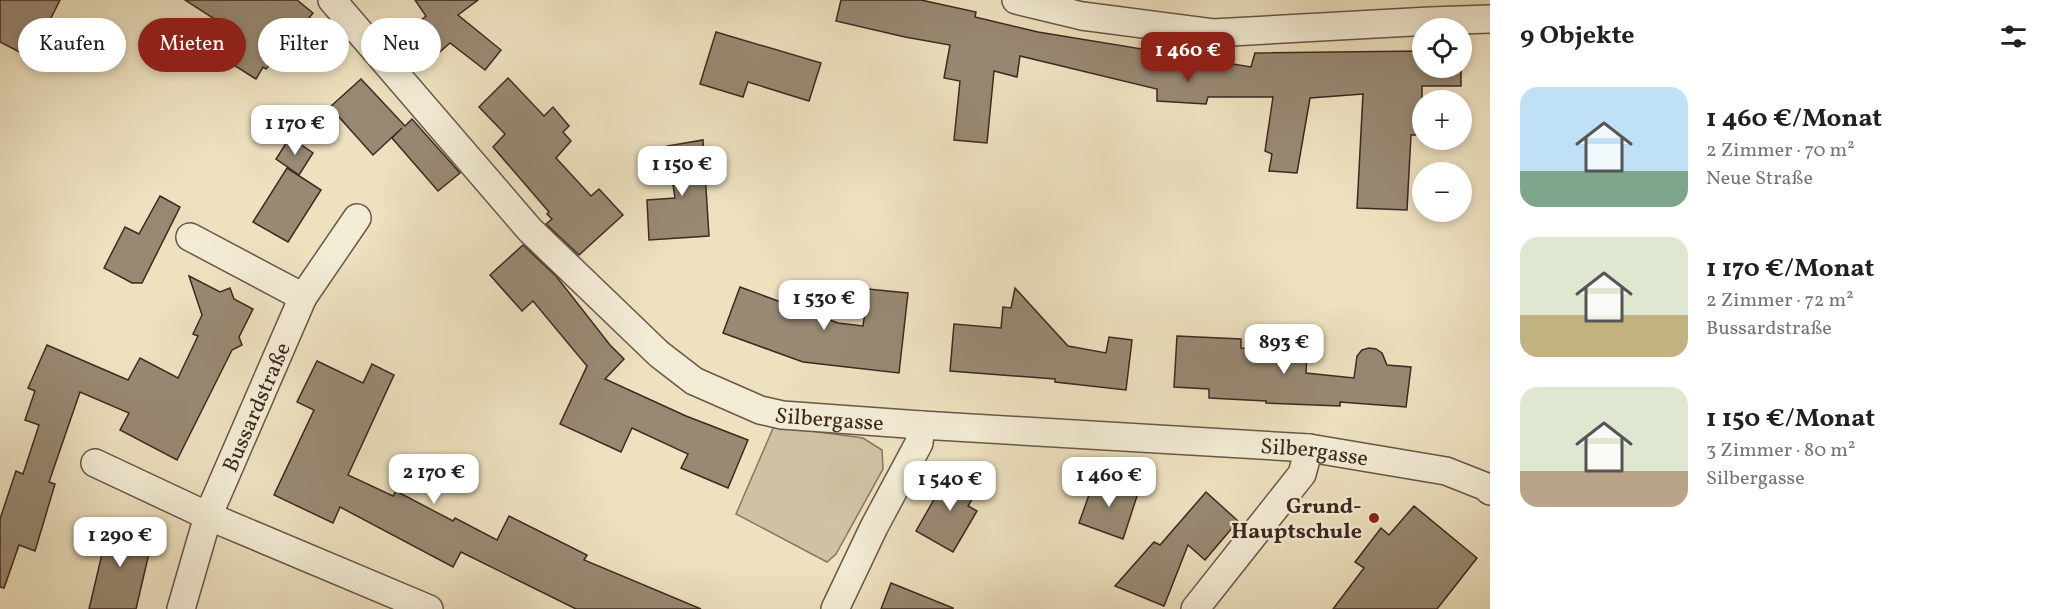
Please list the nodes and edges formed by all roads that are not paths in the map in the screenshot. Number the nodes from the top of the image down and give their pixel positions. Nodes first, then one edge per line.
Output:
1 (332, 0) edge
2 (1016, 0) edge
3 (1490, 19) edge
4 (357, 219) dead end
5 (190, 237) dead end
6 (303, 297) junction
7 (921, 425) junction
8 (1309, 448) junction
9 (95, 463) dead end
10 (1490, 491) edge
11 (208, 516) junction
12 (182, 609) edge
13 (429, 609) edge
14 (835, 609) edge
15 (1195, 609) edge

1 - 7 street, Silbergasse
2 - 3 street
4 - 6 street, Bussardstraße
5 - 6 street
6 - 11 street, Bussardstraße
7 - 8 street, Silbergasse
7 - 14 street
8 - 10 street, Silbergasse
8 - 15 street
9 - 11 street
11 - 12 street, Bussardstraße
11 - 13 street

